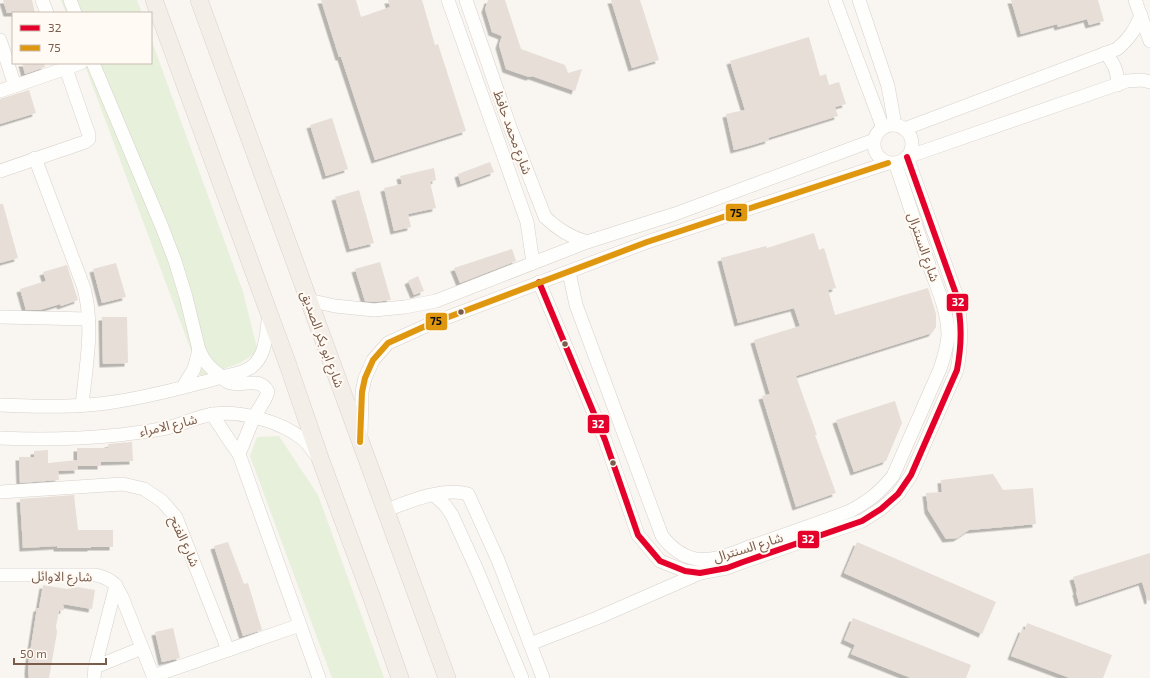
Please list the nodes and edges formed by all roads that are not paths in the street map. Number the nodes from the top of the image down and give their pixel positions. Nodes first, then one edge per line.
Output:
1 (42, 0) edge
2 (70, 0) edge
3 (154, 0) edge
4 (198, 0) edge
5 (448, 0) edge
6 (466, 0) edge
7 (835, 0) edge
8 (859, 0) edge
9 (1135, 0) edge
10 (47, 12) edge
11 (75, 12) edge
12 (1141, 15) junction
13 (0, 40) edge
14 (1150, 42) edge
15 (1105, 53) junction
16 (93, 64) edge
17 (65, 65) edge
18 (884, 76) junction
19 (1150, 82) edge
20 (1118, 85) junction
21 (15, 86) junction
22 (867, 87) junction
23 (0, 91) edge
24 (894, 128) junction
25 (874, 140) junction
26 (907, 157) junction
27 (35, 158) junction
28 (892, 163) junction
29 (0, 171) edge
30 (926, 209) junction
31 (675, 214) junction
32 (913, 214) junction
33 (681, 231) junction
34 (587, 242) junction
35 (533, 263) junction
36 (569, 272) junction
37 (484, 282) junction
38 (539, 282) junction
39 (308, 300) junction
40 (490, 301) junction
41 (1, 313) edge
42 (269, 313) junction
43 (89, 319) junction
44 (199, 350) junction
45 (222, 377) junction
46 (183, 387) junction
47 (0, 405) edge
48 (82, 405) junction
49 (212, 414) junction
50 (254, 417) junction
51 (0, 438) edge
52 (360, 442) junction
53 (239, 454) junction
54 (321, 461) junction
55 (641, 482) junction
56 (622, 489) junction
57 (0, 492) edge
58 (434, 495) junction
59 (387, 510) junction
60 (700, 573) junction
61 (0, 575) edge
62 (116, 585) junction
63 (300, 626) junction
64 (530, 644) junction
65 (142, 648) junction
66 (228, 650) junction
67 (94, 672) edge
68 (154, 677) edge
69 (319, 678) edge
70 (400, 678) edge
71 (447, 678) edge
72 (522, 678) edge
73 (543, 678) edge

1 - 10 street
2 - 11 street
3 - 42 main road
4 - 39 main road, شارع ابو بكر الصديق
5 - 35 street, شارع محمد حافظ
6 - 34 street, شارع محمد حافظ
7 - 22 street
8 - 18 street
9 - 12 street
12 - 14 street
12 - 15 street
13 - 21 street
15 - 20 street
15 - 24 street
16 - 44 street
17 - 21 street
17 - 27 street
18 - 22 street
18 - 24 street
19 - 20 street
20 - 26 street
21 - 23 street
22 - 24 street
24 - 25 street
24 - 26 street
25 - 28 street
25 - 31 street
26 - 28 street
26 - 30 street, شارع السنترال
27 - 29 street
27 - 43 street
28 - 32 street, شارع السنترال
28 - 33 street
30 - 32 street
30 - 60 street, شارع السنترال
31 - 33 street
31 - 34 street
32 - 55 street, شارع السنترال
33 - 36 street
34 - 35 street
35 - 37 street
36 - 38 street
36 - 55 street, شارع السنترال
37 - 39 street
37 - 40 street
38 - 40 street
38 - 56 street, شارع السنترال
39 - 52 main road, شارع ابو بكر الصديق
40 - 52 street
41 - 43 street
42 - 45 street
42 - 54 main road
43 - 48 street
44 - 45 street
44 - 46 street
45 - 46 street
45 - 50 street
46 - 48 street
47 - 48 street
49 - 50 street, شارع الامراء
49 - 51 street, شارع الامراء
49 - 53 street
50 - 53 street
50 - 54 street, شارع الامراء
52 - 59 main road, شارع ابو بكر الصديق
53 - 63 street
54 - 70 main road
55 - 56 street
56 - 60 street, شارع السنترال
57 - 66 street, شارع الفتح
58 - 59 street
58 - 64 street
58 - 72 street
59 - 71 main road, شارع ابو بكر الصديق
60 - 64 street
61 - 62 street, شارع الاوائل
62 - 65 street
62 - 67 street
63 - 66 street
63 - 69 street
64 - 73 street
65 - 67 street
65 - 68 street
66 - 68 street

